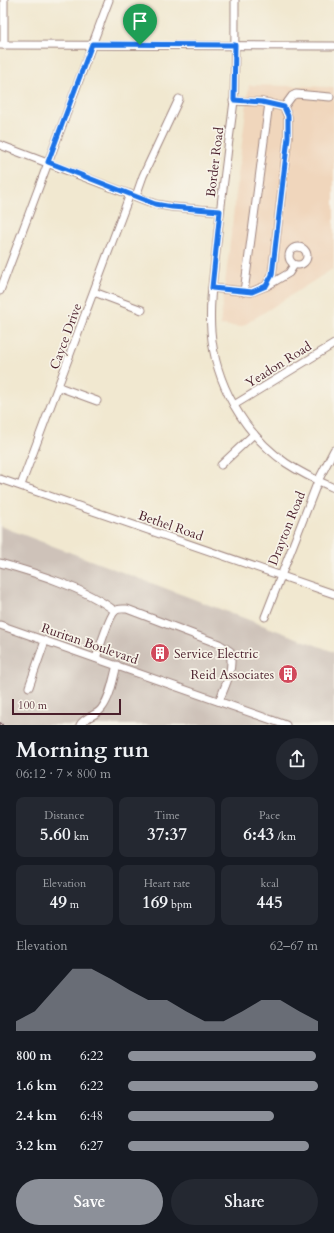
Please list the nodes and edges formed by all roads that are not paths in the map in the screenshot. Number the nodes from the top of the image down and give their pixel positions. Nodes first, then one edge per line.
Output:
1 (4, 0) edge
2 (108, 0) edge
3 (235, 0) edge
4 (92, 44) junction
5 (2, 45) edge
6 (235, 45) junction
7 (334, 46) edge
8 (330, 96) dead end
9 (179, 99) dead end
10 (234, 100) junction
11 (269, 104) junction
12 (284, 107) junction
13 (0, 145) edge
14 (48, 162) junction
15 (133, 195) junction
16 (220, 211) junction
17 (294, 265) dead end
18 (266, 286) junction
19 (212, 288) junction
20 (0, 291) edge
21 (94, 292) junction
22 (244, 292) junction
23 (142, 310) dead end
24 (334, 344) edge
25 (59, 387) junction
26 (98, 401) dead end
27 (234, 406) junction
28 (254, 434) junction
29 (334, 450) edge
30 (221, 464) dead end
31 (0, 479) edge
32 (318, 481) junction
33 (21, 485) junction
34 (334, 488) edge
35 (0, 563) edge
36 (280, 576) junction
37 (334, 594) edge
38 (115, 611) junction
39 (265, 617) dead end
40 (0, 625) edge
41 (45, 640) junction
42 (96, 658) junction
43 (117, 665) junction
44 (29, 687) dead end
45 (219, 701) junction
46 (273, 723) edge
47 (80, 725) edge
48 (286, 725) edge

1 - 5 street
2 - 4 street
3 - 6 street, Border Road
4 - 5 street
4 - 6 street
4 - 14 street
6 - 7 street
6 - 10 street, Border Road
8 - 12 street
9 - 15 street, Cayce Drive
10 - 11 street
10 - 16 street, Border Road
11 - 12 street
11 - 22 street
12 - 18 street
13 - 14 street
14 - 15 street
14 - 20 street
15 - 16 street
15 - 21 street, Cayce Drive
16 - 19 street, Border Road
17 - 18 street
18 - 22 street
19 - 22 street
19 - 27 street, Border Road
21 - 23 street
21 - 25 street, Cayce Drive
24 - 27 street, Yeadon Road
25 - 26 street
25 - 33 street, Cayce Drive
27 - 28 street, Border Road
28 - 30 street
28 - 32 street, Border Road
29 - 32 street, Drayton Road
31 - 33 street, Bethel Road
32 - 34 street, Border Road
32 - 36 street, Drayton Road
33 - 36 street, Bethel Road
35 - 38 street
36 - 37 street, Bethel Road
36 - 39 street, Drayton Road
38 - 42 street
38 - 45 street
40 - 41 street, Ruritan Boulevard
41 - 42 street, Ruritan Boulevard
41 - 44 street
42 - 43 street, Ruritan Boulevard
43 - 45 street, Ruritan Boulevard
43 - 47 street
45 - 46 street, Ruritan Boulevard
46 - 48 street, Ruritan Boulevard

